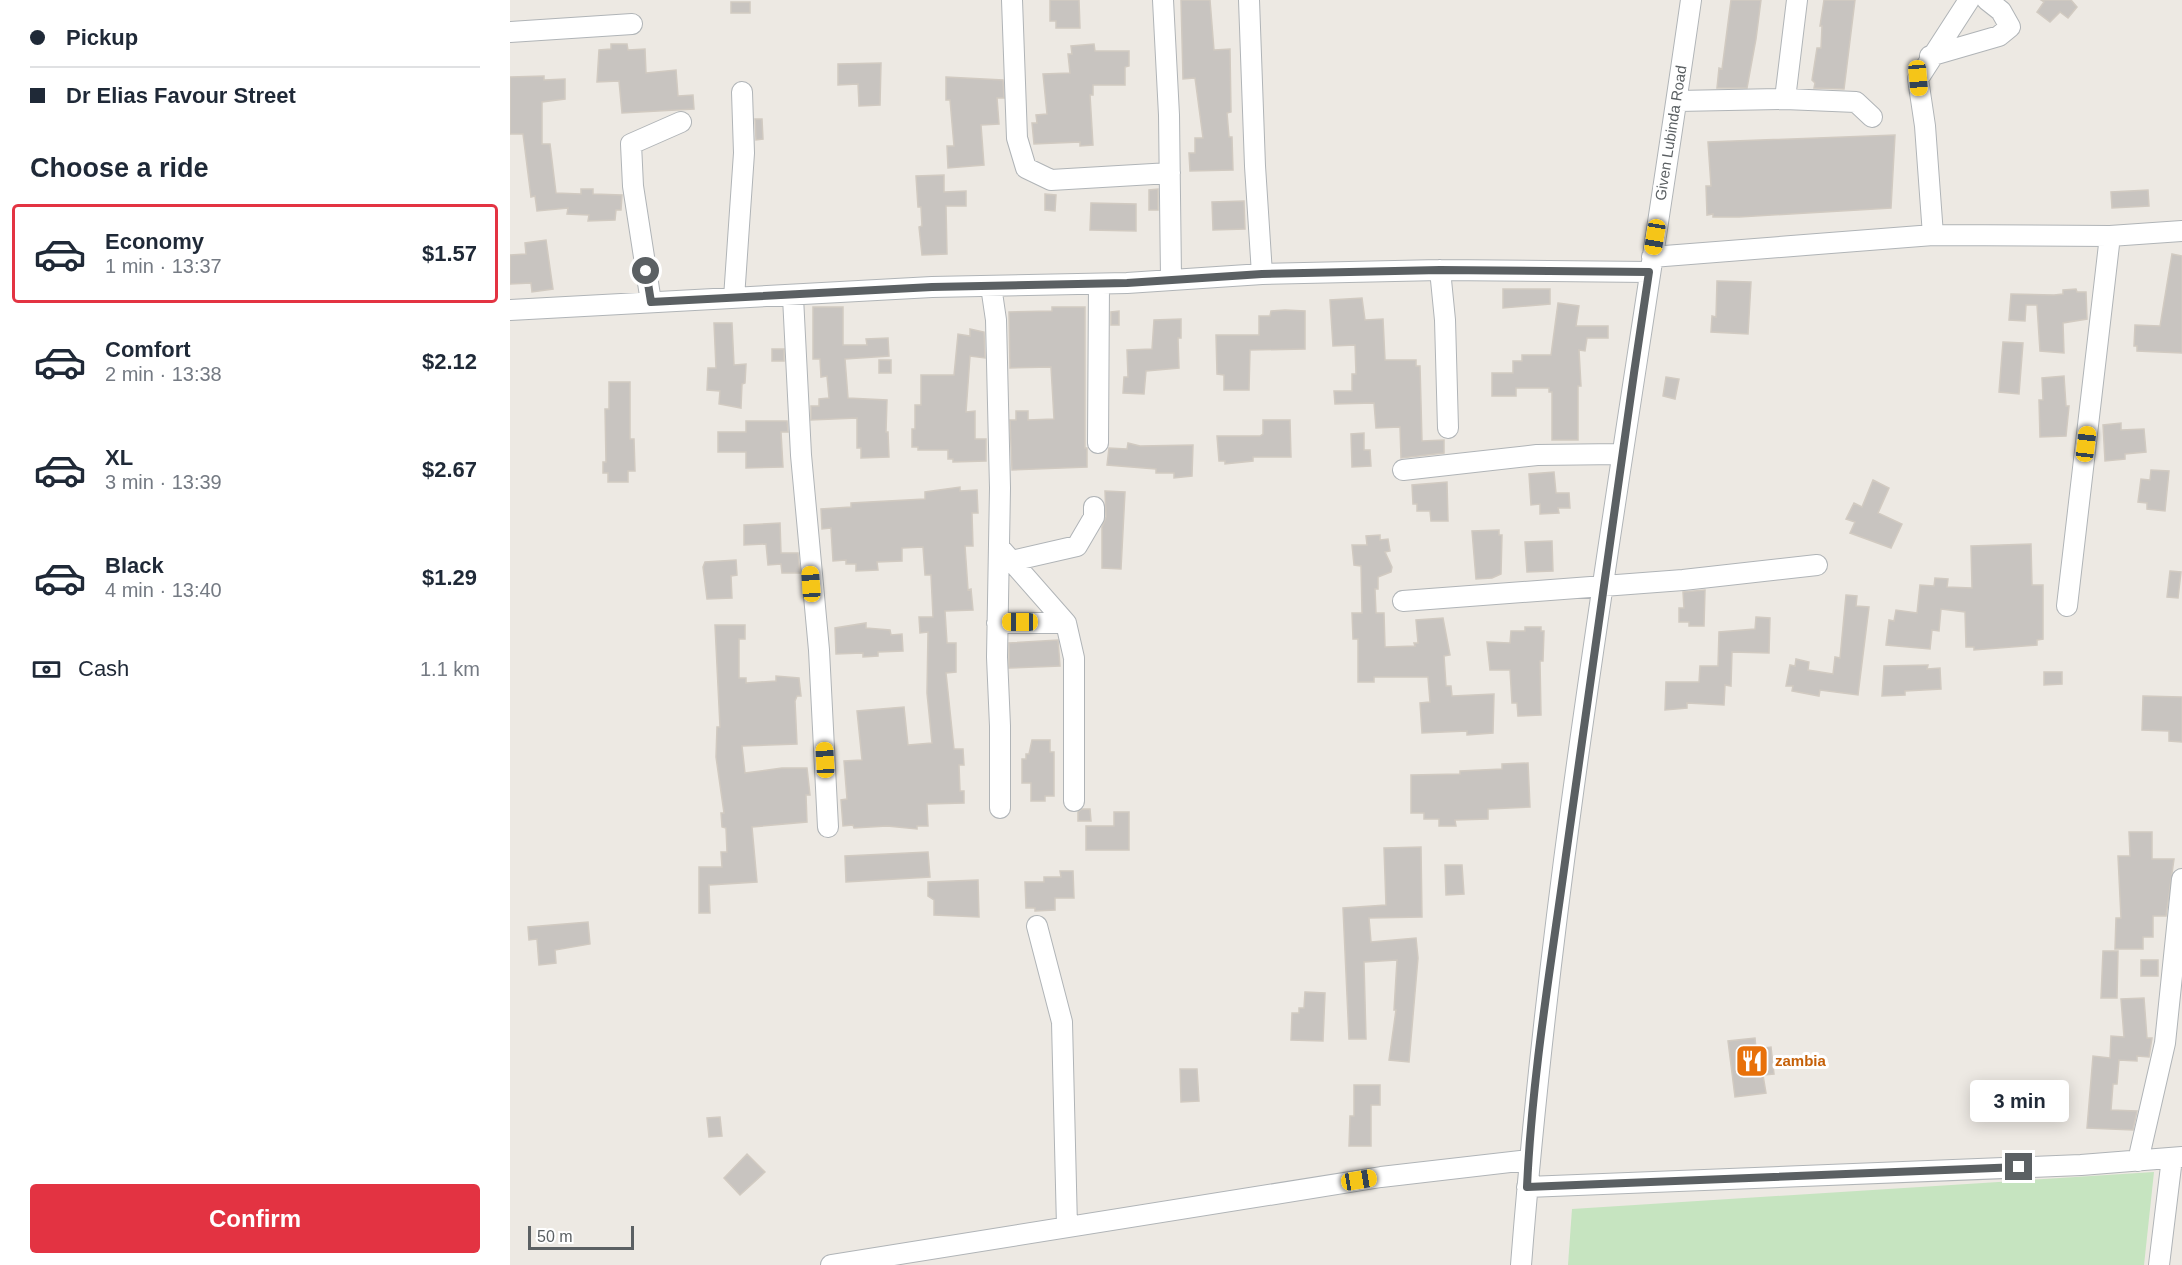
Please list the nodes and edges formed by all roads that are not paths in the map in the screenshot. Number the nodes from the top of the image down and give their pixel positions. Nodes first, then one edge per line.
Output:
1 (1012, 0) edge
2 (1163, 0) edge
3 (1250, 0) edge
4 (1691, 0) edge
5 (1797, 0) edge
6 (1969, 0) edge
7 (1987, 0) edge
8 (632, 24) dead end
9 (510, 32) edge
10 (1930, 56) junction
11 (742, 92) dead end
12 (1785, 99) junction
13 (1677, 101) junction
14 (1872, 117) dead end
15 (681, 122) dead end
16 (1170, 173) junction
17 (2182, 231) edge
18 (1933, 235) junction
19 (2110, 236) junction
20 (1650, 264) junction
21 (1440, 270) junction
22 (1262, 274) junction
23 (1171, 278) junction
24 (1100, 284) junction
25 (991, 286) junction
26 (793, 297) junction
27 (734, 298) junction
28 (651, 302) junction
29 (510, 310) edge
30 (1448, 428) dead end
31 (1098, 443) dead end
32 (1620, 454) junction
33 (1403, 470) dead end
34 (1094, 507) dead end
35 (1006, 555) junction
36 (1817, 565) dead end
37 (1602, 586) junction
38 (1403, 600) dead end
39 (2067, 606) dead end
40 (997, 622) junction
41 (1066, 622) junction
42 (1074, 801) dead end
43 (1000, 808) dead end
44 (828, 827) dead end
45 (2182, 879) edge
46 (2180, 902) edge
47 (1037, 926) dead end
48 (2173, 1043) edge
49 (2177, 1158) edge
50 (1528, 1160) junction
51 (2138, 1161) junction
52 (1527, 1187) junction
53 (1067, 1227) junction
54 (831, 1265) edge
55 (1521, 1265) edge
56 (2159, 1265) edge

1 - 16 street
2 - 16 street
3 - 22 street
4 - 13 street, Given Lubinda Road
5 - 12 street
6 - 10 street
7 - 10 street
8 - 9 street
10 - 18 street
11 - 27 street
12 - 13 street
12 - 14 street
13 - 20 street, Given Lubinda Road
15 - 28 street
16 - 23 street
17 - 19 street
18 - 19 street
18 - 20 street
19 - 39 street
20 - 21 street
20 - 32 street, Given Lubinda Road
21 - 22 street
21 - 30 street
22 - 23 street
23 - 24 street
24 - 25 street
24 - 31 street
25 - 26 street
25 - 35 street
26 - 27 street
26 - 44 street
27 - 28 street
28 - 29 street
32 - 33 street
32 - 37 street, Given Lubinda Road
34 - 35 street
35 - 40 street
35 - 41 street
36 - 37 street
37 - 38 street
37 - 50 street, Given Lubinda Road
40 - 41 street
40 - 43 street
41 - 42 street
45 - 46 street
46 - 48 street
47 - 53 street
48 - 51 street
49 - 51 street
49 - 56 street
50 - 52 street, Given Lubinda Road
50 - 53 street
51 - 52 street
52 - 55 street, Given Lubinda Road
53 - 54 street

